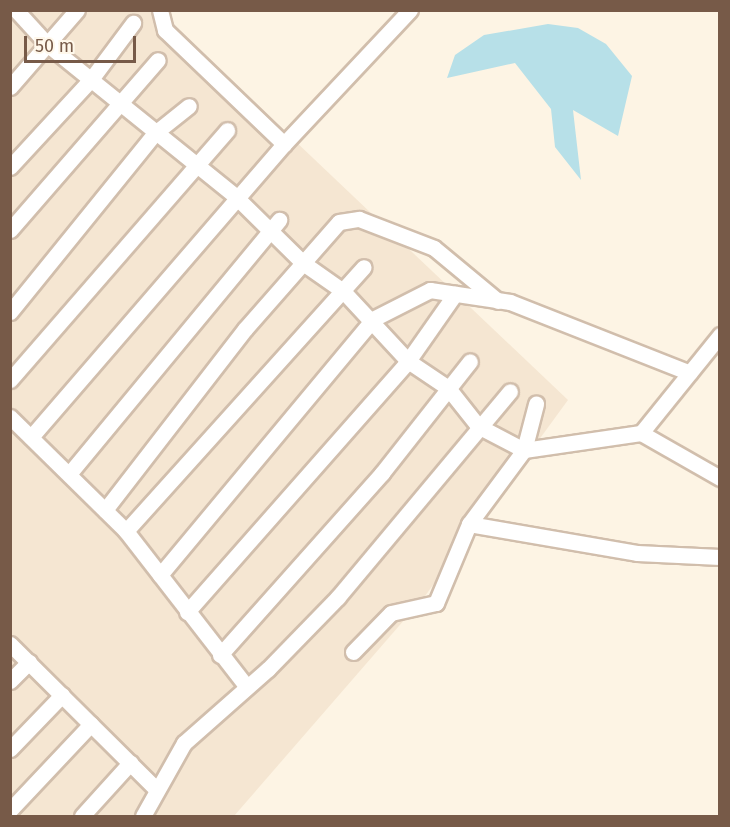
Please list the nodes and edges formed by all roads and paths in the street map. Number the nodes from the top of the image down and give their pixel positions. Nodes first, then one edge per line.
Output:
1 (16, 10) edge
2 (77, 10) edge
3 (160, 10) edge
4 (410, 10) edge
5 (133, 23) dead end
6 (48, 45) junction
7 (158, 60) dead end
8 (92, 78) junction
9 (10, 87) edge
10 (118, 104) junction
11 (189, 106) dead end
12 (227, 130) dead end
13 (155, 133) junction
14 (284, 144) junction
15 (194, 166) junction
16 (10, 167) edge
17 (235, 196) junction
18 (275, 224) junction
19 (10, 230) edge
20 (303, 263) junction
21 (364, 267) dead end
22 (343, 291) junction
23 (455, 294) junction
24 (498, 301) junction
25 (10, 312) edge
26 (373, 319) junction
27 (720, 335) edge
28 (408, 361) junction
29 (470, 361) dead end
30 (690, 373) junction
31 (10, 380) edge
32 (448, 388) junction
33 (510, 391) dead end
34 (536, 404) dead end
35 (10, 417) edge
36 (478, 426) junction
37 (641, 433) junction
38 (31, 437) junction
39 (524, 450) junction
40 (69, 474) junction
41 (720, 478) edge
42 (105, 510) junction
43 (469, 524) junction
44 (126, 531) junction
45 (720, 557) edge
46 (160, 575) junction
47 (187, 612) junction
48 (10, 644) edge
49 (353, 652) dead end
50 (219, 656) junction
51 (29, 662) junction
52 (10, 681) edge
53 (247, 687) junction
54 (62, 695) junction
55 (91, 724) junction
56 (10, 748) edge
57 (130, 763) junction
58 (157, 790) junction
59 (10, 810) edge
60 (82, 816) edge
61 (143, 816) edge

1 - 6 street
2 - 6 street
3 - 14 street
4 - 14 street
5 - 8 street
6 - 8 street
6 - 9 street
7 - 10 street
8 - 10 street
8 - 16 street
10 - 13 street
10 - 19 street
11 - 13 street
12 - 15 street
13 - 15 street
13 - 25 street
14 - 17 street
15 - 17 street
15 - 31 street
17 - 18 street
17 - 38 street
18 - 20 street
18 - 40 street
20 - 22 street
20 - 24 street
20 - 42 street
21 - 22 street
22 - 26 street
22 - 44 street
23 - 24 street
23 - 26 street
23 - 28 street
24 - 30 street
26 - 28 street
26 - 46 street
27 - 30 street
28 - 32 street
28 - 47 street
29 - 32 street
30 - 37 street
32 - 36 street
32 - 50 street
33 - 36 street
34 - 39 street
35 - 38 street
36 - 39 street
36 - 53 street
37 - 39 street
37 - 41 street
38 - 40 street
39 - 43 street
40 - 42 street
42 - 44 street
43 - 45 street
43 - 49 street
44 - 46 street
46 - 47 street
47 - 50 street
48 - 51 street
50 - 53 street
51 - 52 street
51 - 54 street
53 - 58 street
54 - 55 street
54 - 56 street
55 - 57 street
55 - 59 street
57 - 58 street
57 - 60 street
58 - 61 street

